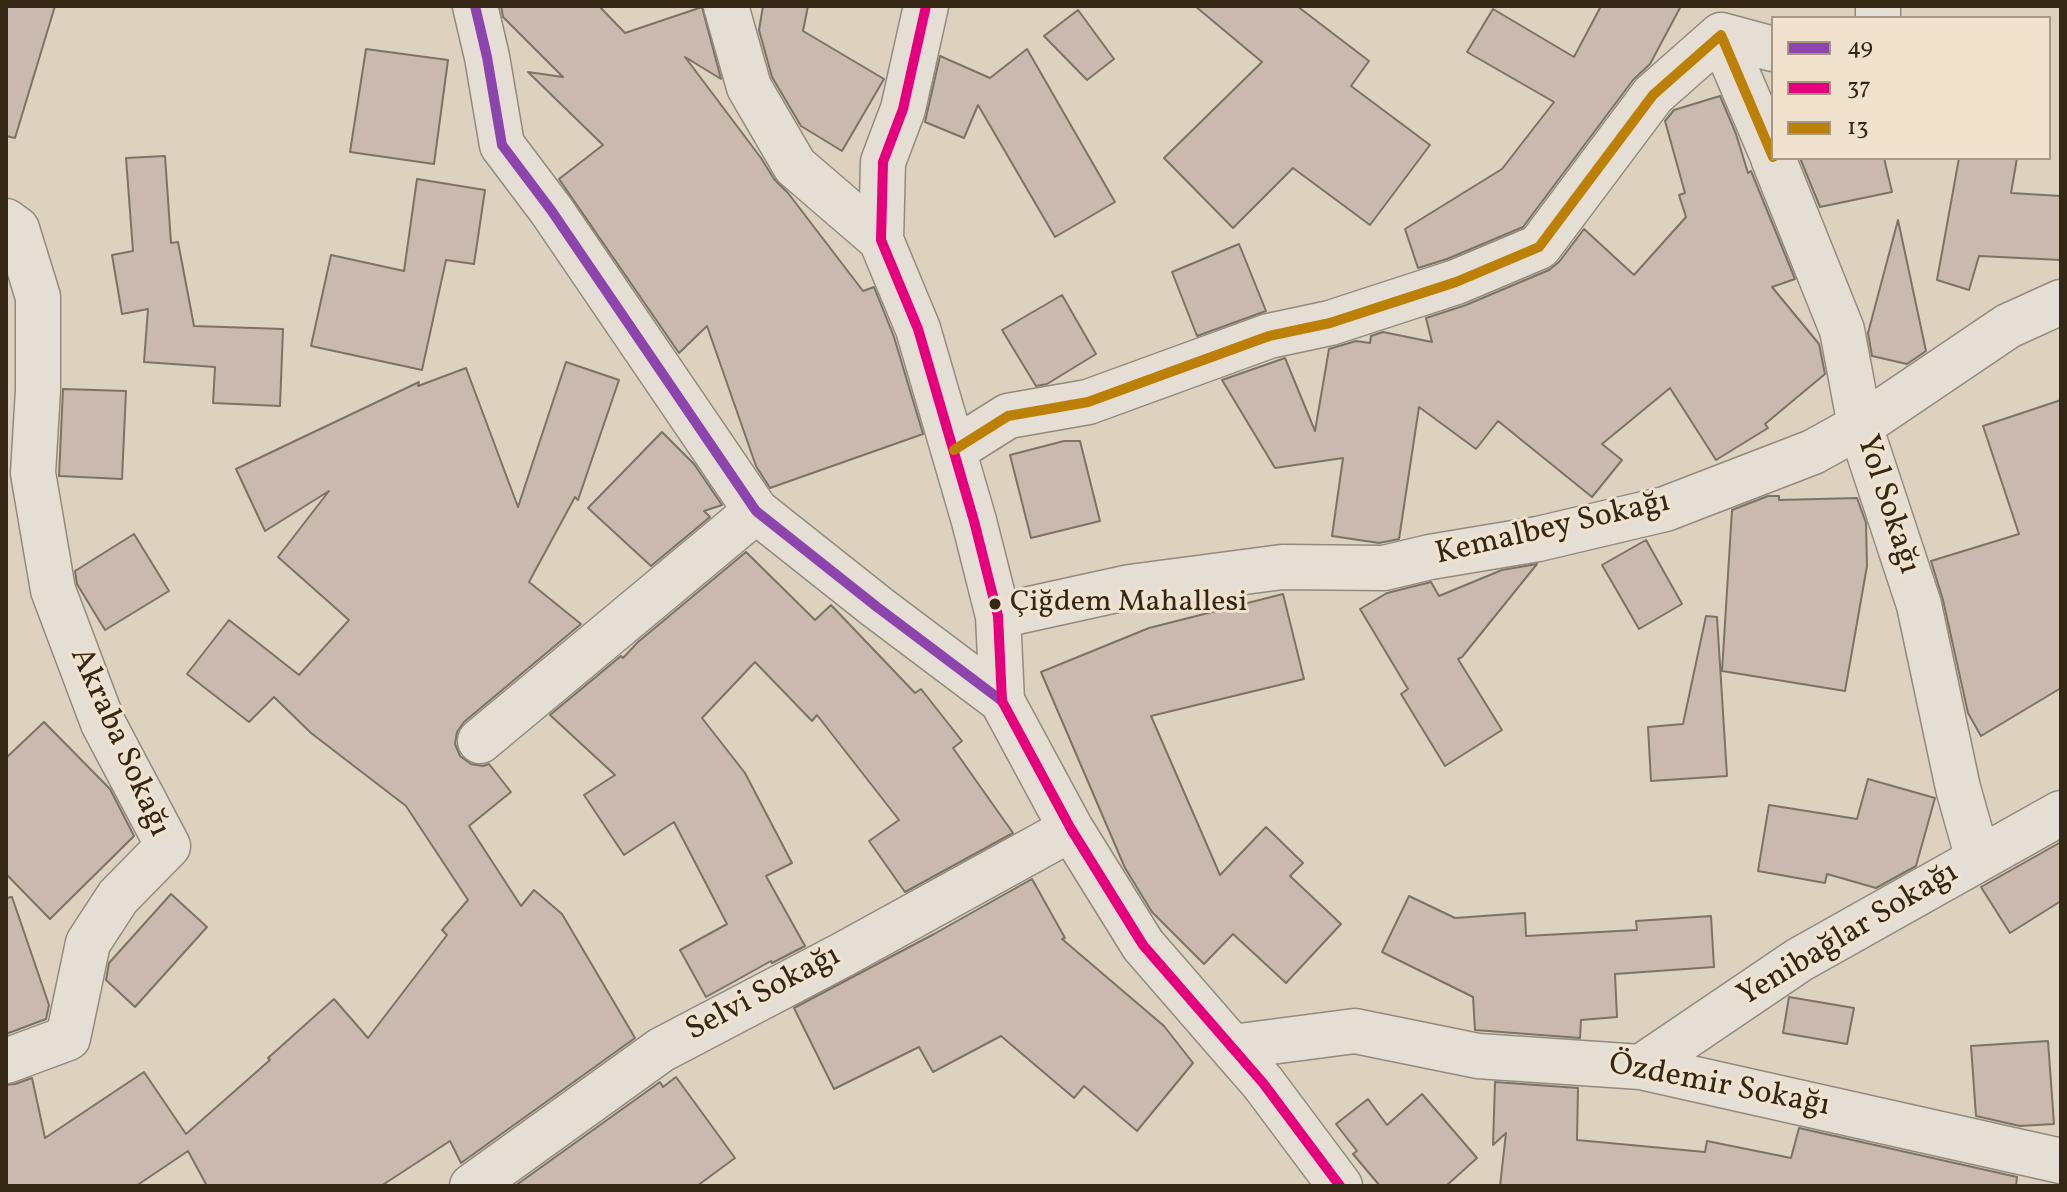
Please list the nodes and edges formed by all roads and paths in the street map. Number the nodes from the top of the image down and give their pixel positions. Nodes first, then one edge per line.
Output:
1 (475, 6) edge
2 (726, 6) edge
3 (926, 6) edge
4 (1721, 35) junction
5 (1771, 48) edge
6 (1771, 153) edge
7 (1774, 160) edge
8 (6, 221) edge
9 (881, 240) junction
10 (2061, 302) edge
11 (1860, 426) junction
12 (954, 450) junction
13 (756, 511) junction
14 (998, 616) junction
15 (1002, 701) junction
16 (480, 741) dead end
17 (2061, 813) edge
18 (1071, 829) junction
19 (1978, 859) junction
20 (1232, 1047) junction
21 (6, 1061) edge
22 (1641, 1067) junction
23 (2061, 1161) edge
24 (472, 1186) edge
25 (1340, 1186) edge

1 - 13 street
2 - 9 street
3 - 9 street
4 - 5 street
4 - 6 street, Yol Sokağı
4 - 12 street
7 - 11 street, Yol Sokağı
8 - 21 street, Akraba Sokağı
9 - 12 street
10 - 11 street, Kemalbey Sokağı
11 - 14 street, Kemalbey Sokağı
11 - 19 street, Yol Sokağı
12 - 14 street
13 - 15 street
13 - 16 street
14 - 15 street
15 - 18 street
17 - 19 street, Yenibağlar Sokağı
18 - 20 street
18 - 24 street, Selvi Sokağı
19 - 22 street, Yenibağlar Sokağı
20 - 22 street, Özdemir Sokağı
20 - 25 street
22 - 23 street, Özdemir Sokağı

